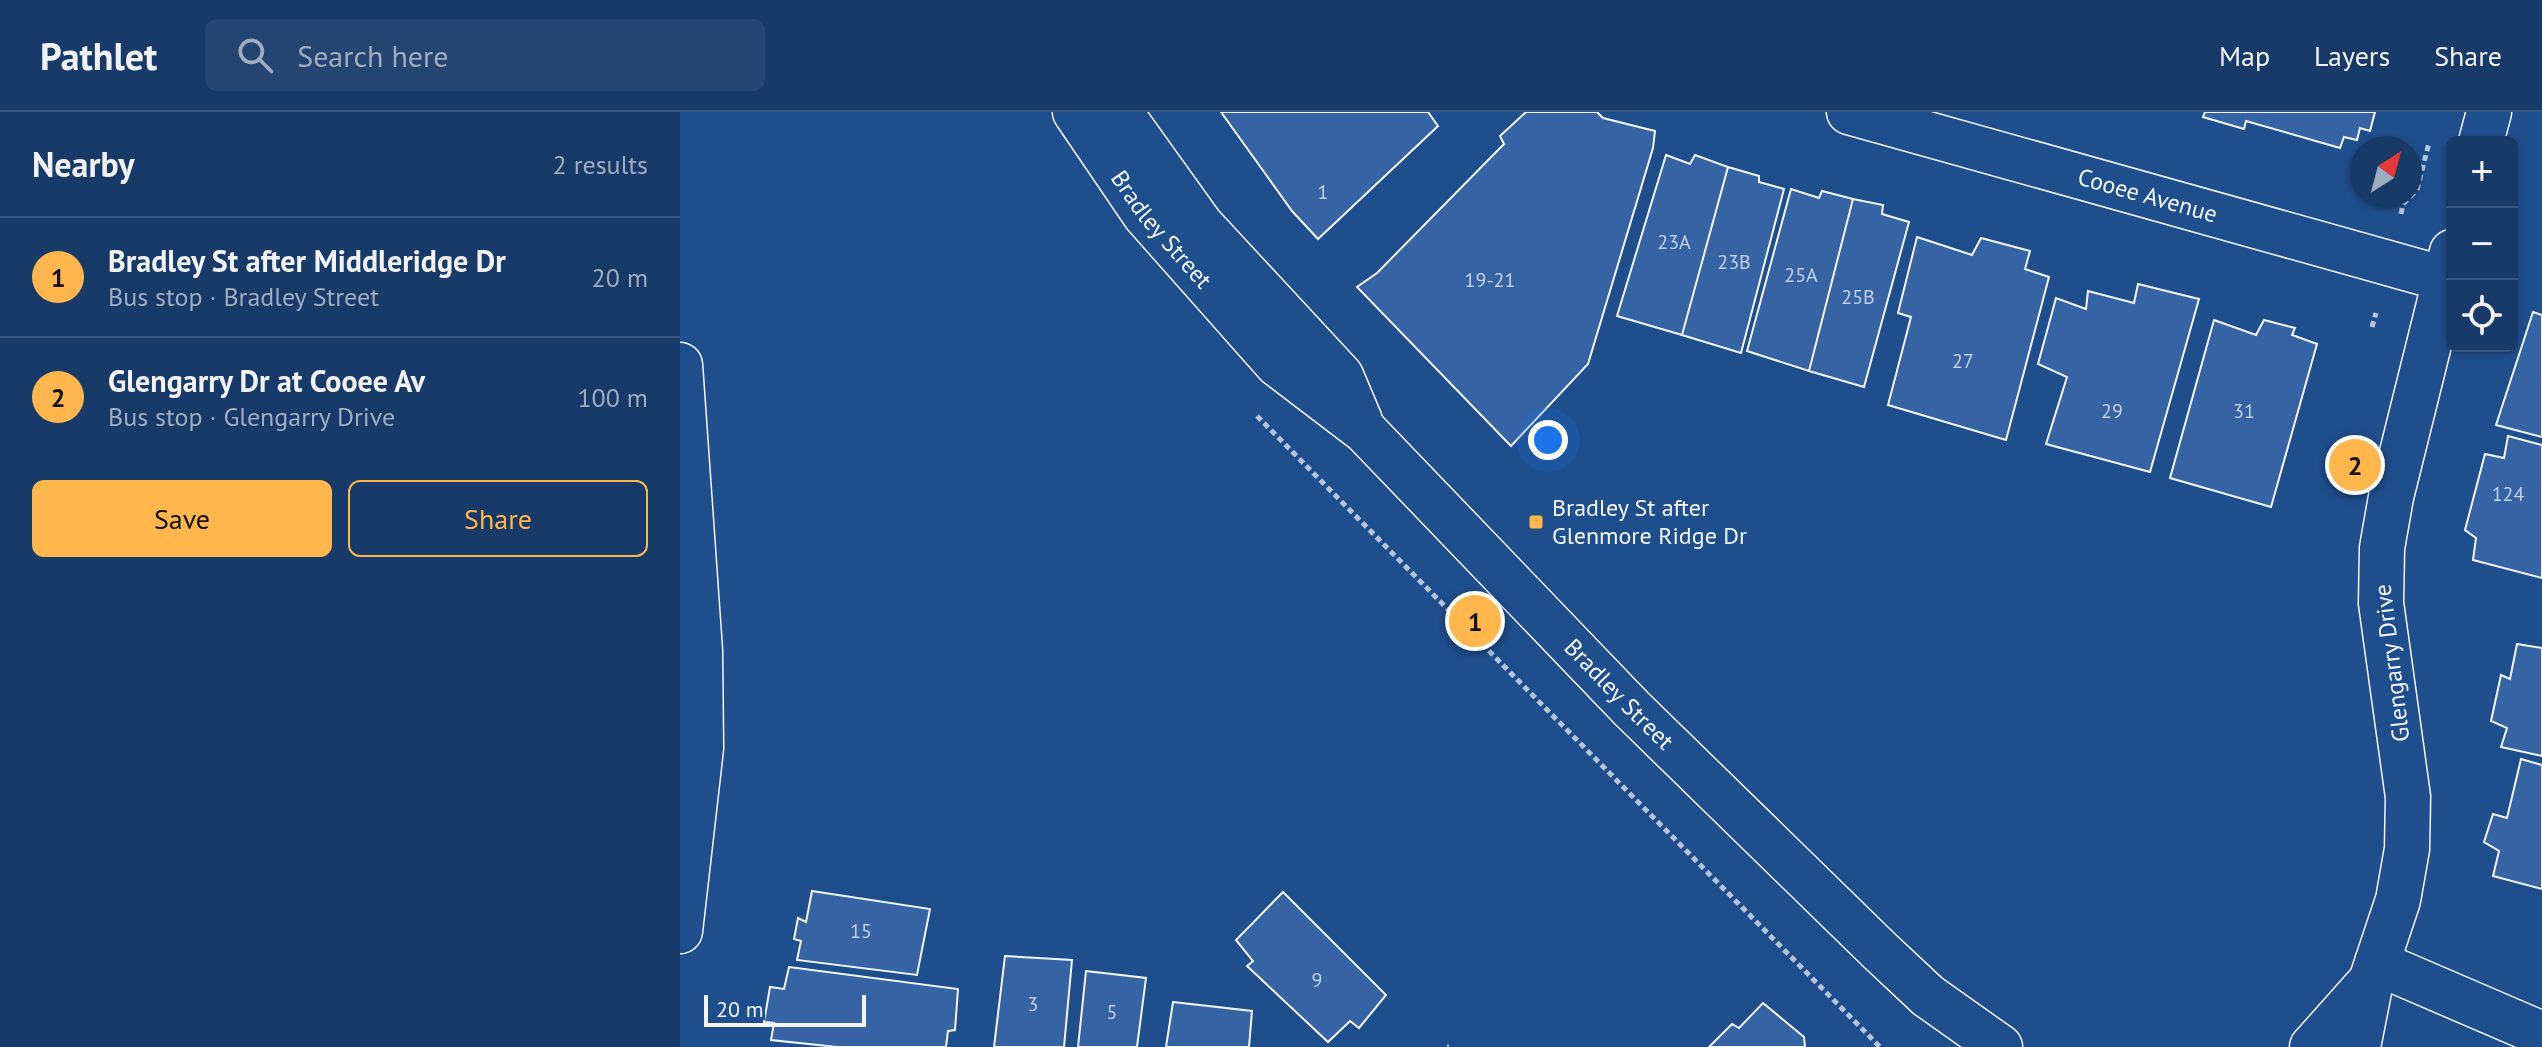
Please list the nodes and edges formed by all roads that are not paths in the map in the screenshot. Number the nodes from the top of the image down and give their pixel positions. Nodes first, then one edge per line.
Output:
1 (1075, 112) edge
2 (1120, 112) edge
3 (1849, 112) edge
4 (2489, 112) edge
5 (2483, 136) edge
6 (2446, 265) edge
7 (2446, 274) edge
8 (680, 365) edge
9 (1365, 431) junction
10 (680, 931) edge
11 (1880, 951) junction
12 (2374, 972) junction
13 (2542, 1034) edge
14 (1956, 1047) edge
15 (2000, 1047) edge
16 (2312, 1047) edge
17 (2358, 1047) edge

1 - 9 street, Bradley Street
2 - 9 street, Bradley Street
3 - 6 street, Cooee Avenue
4 - 5 street
7 - 12 street, Glengarry Drive
8 - 10 street
9 - 11 street, Bradley Street
11 - 14 street, Bradley Street
11 - 15 street, Bradley Street
12 - 13 street
12 - 16 street, Glengarry Drive
12 - 17 street, Glengarry Drive

